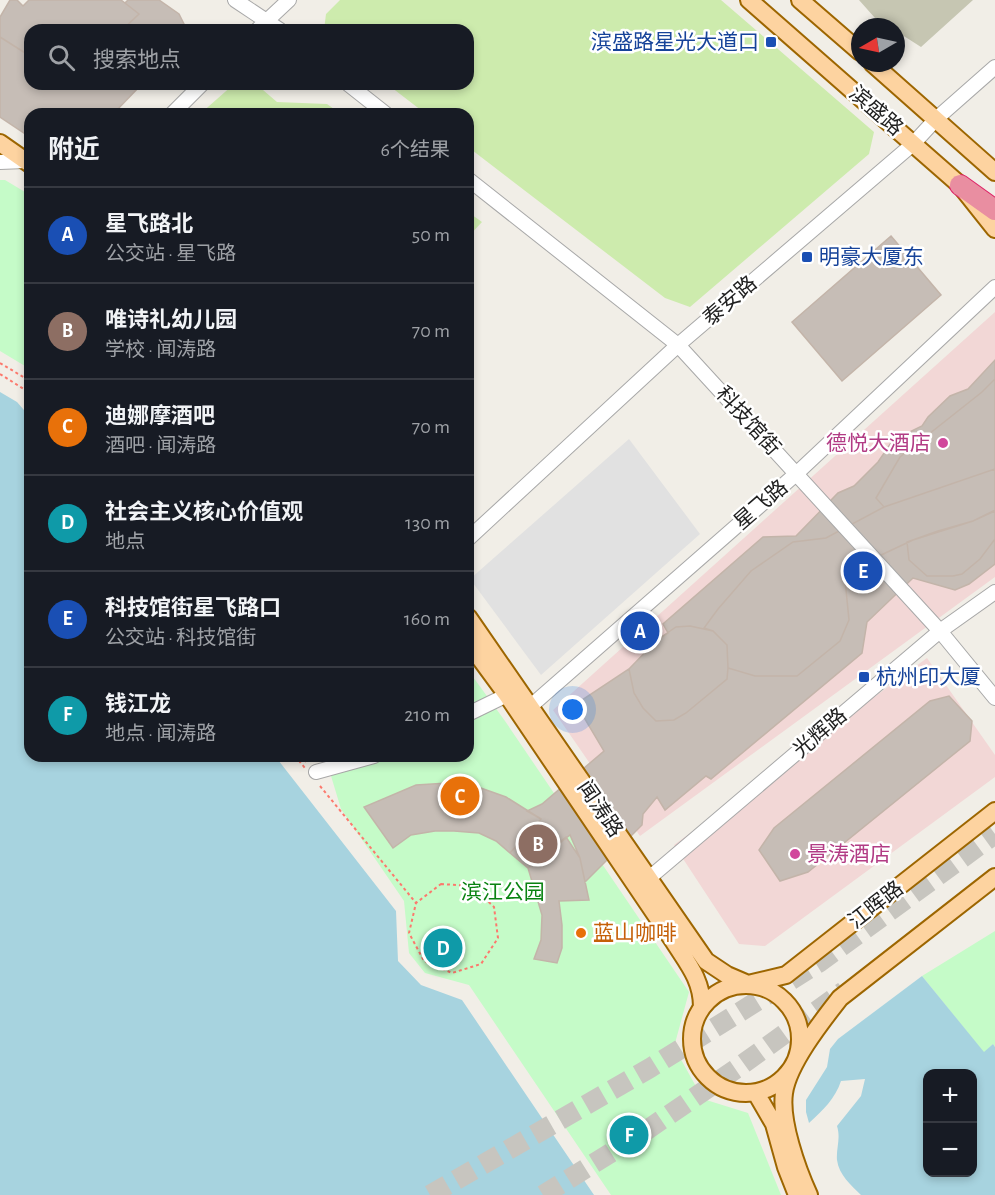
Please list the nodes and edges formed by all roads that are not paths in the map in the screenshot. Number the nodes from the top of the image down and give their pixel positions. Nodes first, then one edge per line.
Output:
1 (235, 0) edge
2 (289, 0) edge
3 (749, 0) edge
4 (800, 0) edge
5 (267, 20) junction
6 (263, 24) edge
7 (272, 24) edge
8 (851, 44) edge
9 (995, 67) edge
10 (882, 72) edge
11 (196, 90) edge
12 (356, 90) edge
13 (178, 108) edge
14 (378, 108) edge
15 (936, 119) junction
16 (0, 143) edge
17 (913, 144) junction
18 (24, 159) edge
19 (0, 162) edge
20 (24, 162) edge
21 (995, 172) edge
22 (474, 184) edge
23 (960, 185) junction
24 (995, 210) edge
25 (995, 229) edge
26 (995, 287) edge
27 (678, 345) junction
28 (796, 474) junction
29 (474, 533) edge
30 (995, 591) edge
31 (474, 627) edge
32 (940, 631) junction
33 (474, 650) edge
34 (507, 695) junction
35 (995, 698) edge
36 (474, 711) edge
37 (525, 711) junction
38 (356, 762) edge
39 (315, 776) road end
40 (995, 811) edge
41 (995, 877) edge
42 (648, 879) junction
43 (748, 984) junction
44 (702, 1007) junction
45 (794, 1066) junction
46 (756, 1093) junction
47 (796, 1195) edge
48 (809, 1195) edge

1 - 5 street
2 - 5 street
3 - 17 main road, 滨盛路
4 - 8 main road, 滨盛路
5 - 6 street
5 - 7 street
9 - 15 street, 泰安路
10 - 15 main road, 滨盛路
11 - 13 street
12 - 14 street
15 - 17 street, 泰安路
15 - 21 main road, 滨盛路
16 - 18 main road
17 - 23 main road, 滨盛路
17 - 27 street, 泰安路
19 - 20 street
22 - 27 street, 科技馆街
23 - 24 highway
23 - 25 main road, 滨盛路
26 - 28 street, 星飞路
27 - 28 street, 科技馆街
27 - 29 street, 泰安路
28 - 32 street, 科技馆街
28 - 37 street, 星飞路
30 - 32 street, 光辉路
31 - 37 main road, 闻涛路
32 - 35 street, 科技馆街
32 - 42 street, 光辉路
33 - 34 main road, 闻涛路
34 - 36 street
34 - 37 main road, 闻涛路
37 - 42 main road, 闻涛路
37 - 44 main road, 闻涛路
38 - 39 street
40 - 43 main road, 江晖路
41 - 45 main road
42 - 43 main road, 闻涛路
43 - 44 main road
43 - 45 main road, 闻涛路
44 - 46 main road, 闻涛路
45 - 46 main road
45 - 48 main road, 闻涛路
46 - 47 main road

